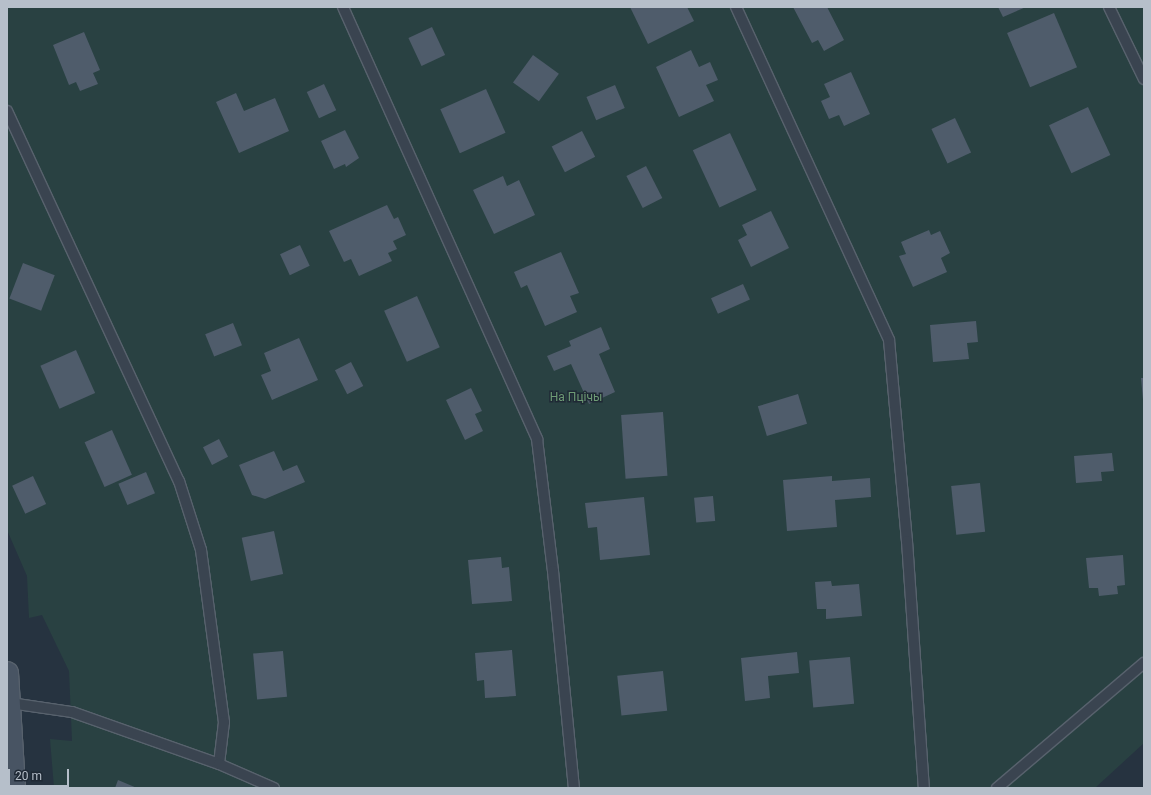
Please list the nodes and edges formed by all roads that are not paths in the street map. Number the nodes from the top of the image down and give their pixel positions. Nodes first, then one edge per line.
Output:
1 (343, 7) edge
2 (736, 7) edge
3 (1109, 7) edge
4 (1144, 79) edge
5 (7, 112) edge
6 (1144, 663) edge
7 (7, 673) edge
8 (10, 703) junction
9 (219, 764) junction
10 (14, 788) edge
11 (274, 788) edge
12 (574, 788) edge
13 (924, 788) edge
14 (997, 788) edge

1 - 12 lane
2 - 13 lane
3 - 4 lane
5 - 9 lane
6 - 14 lane
7 - 8 street
8 - 9 lane
8 - 10 street
9 - 11 lane

